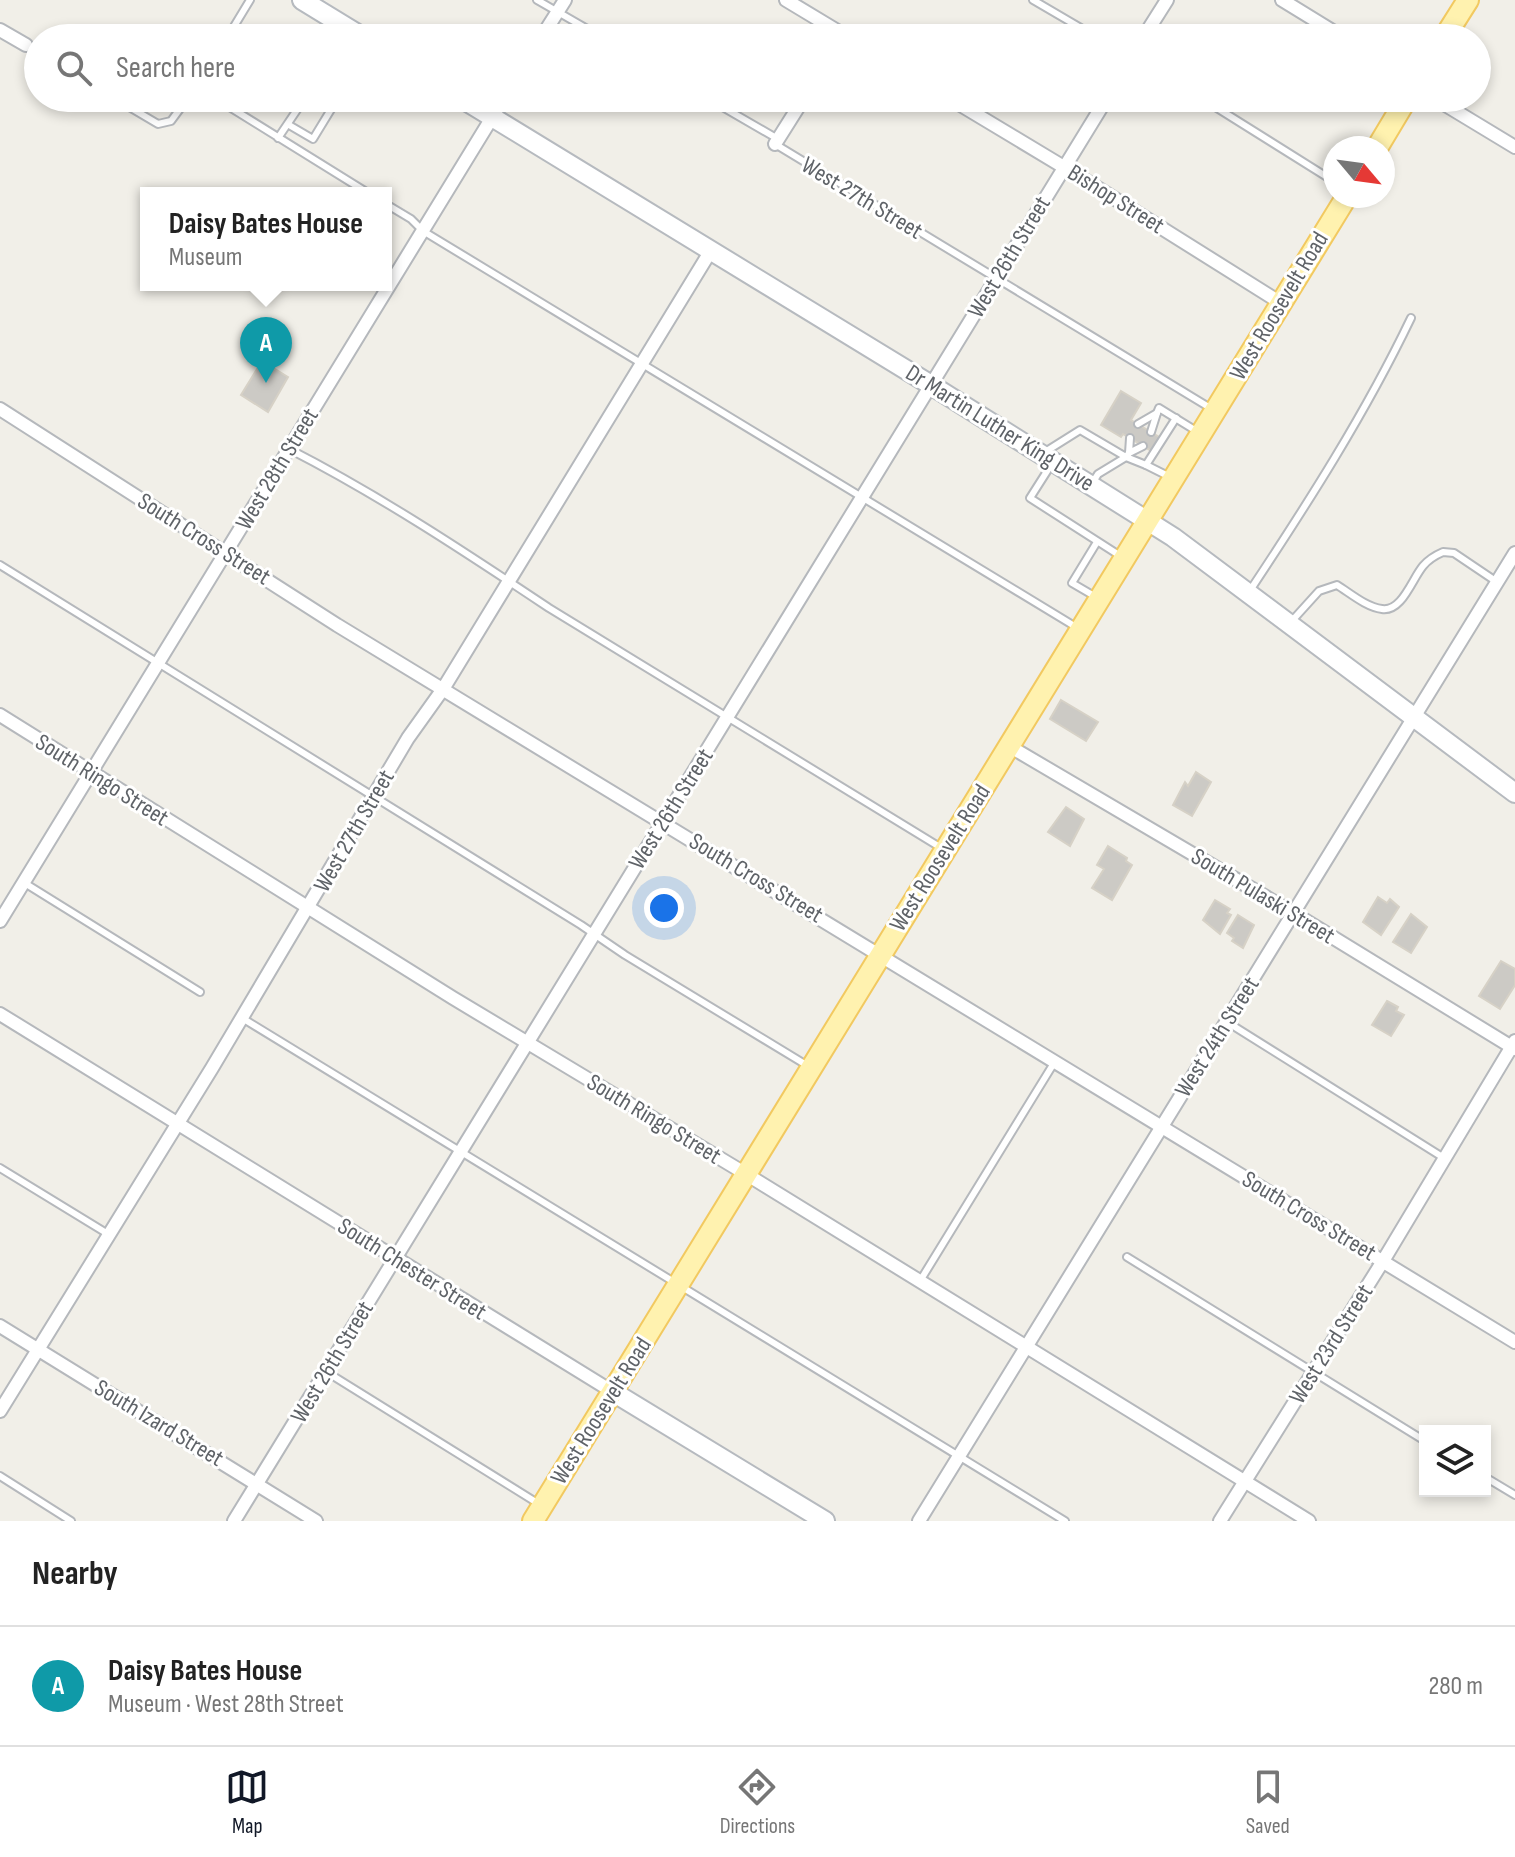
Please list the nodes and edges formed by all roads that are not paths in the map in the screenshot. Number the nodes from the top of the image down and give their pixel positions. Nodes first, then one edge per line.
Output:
1 (250, 0) edge
2 (302, 0) edge
3 (537, 0) edge
4 (786, 0) edge
5 (1033, 0) edge
6 (1167, 0) edge
7 (1282, 0) edge
8 (1468, 0) edge
9 (561, 6) edge
10 (235, 24) edge
11 (333, 24) edge
12 (550, 24) edge
13 (585, 24) edge
14 (824, 24) edge
15 (1074, 24) edge
16 (1152, 24) edge
17 (1321, 24) edge
18 (1453, 24) edge
19 (0, 30) edge
20 (24, 44) edge
21 (138, 112) edge
22 (178, 112) edge
23 (237, 112) edge
24 (297, 112) edge
25 (329, 112) edge
26 (484, 112) edge
27 (495, 112) edge
28 (729, 112) edge
29 (795, 112) edge
30 (973, 112) edge
31 (1098, 112) edge
32 (1223, 112) edge
33 (1399, 112) edge
34 (1457, 112) edge
35 (492, 117) junction
36 (289, 125) junction
37 (1384, 136) edge
38 (278, 138) junction
39 (776, 142) junction
40 (1515, 147) edge
41 (1065, 167) junction
42 (1323, 174) edge
43 (358, 187) edge
44 (392, 208) edge
45 (1340, 208) edge
46 (423, 231) junction
47 (710, 252) junction
48 (996, 279) junction
49 (392, 281) edge
50 (386, 291) edge
51 (1281, 303) junction
52 (1411, 318) dead end
53 (642, 363) junction
54 (931, 385) junction
55 (0, 409) edge
56 (1216, 411) junction
57 (1157, 413) junction
58 (1176, 418) junction
59 (1138, 424) dead end
60 (1151, 432) dead end
61 (1202, 434) junction
62 (1130, 438) dead end
63 (1143, 446) dead end
64 (289, 449) junction
65 (1128, 455) junction
66 (1048, 458) junction
67 (1146, 465) junction
68 (1173, 479) junction
69 (1091, 485) junction
70 (863, 496) junction
71 (1147, 520) junction
72 (1097, 542) junction
73 (226, 553) junction
74 (1515, 553) edge
75 (1123, 558) junction
76 (3, 567) edge
77 (0, 575) edge
78 (509, 580) junction
79 (1497, 582) junction
80 (1249, 592) junction
81 (1098, 598) junction
82 (1290, 624) junction
83 (1079, 628) junction
84 (158, 662) junction
85 (443, 689) junction
86 (0, 715) edge
87 (727, 718) junction
88 (1413, 719) junction
89 (1009, 746) junction
90 (91, 774) junction
91 (1515, 793) edge
92 (373, 798) junction
93 (663, 822) junction
94 (946, 850) junction
95 (23, 882) junction
96 (309, 909) junction
97 (1293, 913) junction
98 (0, 921) edge
99 (593, 935) junction
100 (880, 954) junction
101 (200, 992) dead end
102 (0, 1014) edge
103 (241, 1017) junction
104 (1227, 1021) junction
105 (527, 1043) junction
106 (1514, 1046) edge
107 (1054, 1063) junction
108 (811, 1068) junction
109 (178, 1123) junction
110 (1161, 1127) junction
111 (461, 1151) junction
112 (1444, 1158) junction
113 (0, 1168) edge
114 (746, 1174) junction
115 (108, 1234) junction
116 (1127, 1257) dead end
117 (395, 1258) junction
118 (1383, 1261) junction
119 (920, 1281) junction
120 (678, 1285) junction
121 (0, 1326) edge
122 (1515, 1342) edge
123 (1028, 1346) junction
124 (38, 1350) junction
125 (325, 1371) junction
126 (1312, 1373) junction
127 (613, 1392) junction
128 (0, 1411) edge
129 (1419, 1437) edge
130 (958, 1458) junction
131 (0, 1476) edge
132 (1245, 1481) junction
133 (1491, 1481) edge
134 (257, 1484) junction
135 (1515, 1495) edge
136 (537, 1514) edge
137 (71, 1521) edge
138 (234, 1521) edge
139 (316, 1521) edge
140 (825, 1521) edge
141 (919, 1521) edge
142 (1065, 1521) edge
143 (1220, 1521) edge
144 (1309, 1521) edge

1 - 10 lane
2 - 11 street
3 - 9 lane
4 - 14 street
5 - 15 lane
6 - 16 street
7 - 17 street
8 - 18 main road
9 - 12 street
9 - 13 lane
19 - 20 street
21 - 22 lane
23 - 38 lane
24 - 36 lane
25 - 36 lane
26 - 35 street, Dr Martin Luther King Drive
27 - 35 street, West 28th Street
28 - 39 lane
29 - 39 street, West 27th Street
30 - 41 street, Bishop Street
31 - 41 street, West 26th Street
32 - 42 lane
33 - 37 main road
34 - 40 street
35 - 46 street, West 28th Street
35 - 47 street, Dr Martin Luther King Drive
36 - 38 lane
38 - 43 lane
39 - 48 lane, West 27th Street
41 - 48 street, West 26th Street
41 - 51 street, Bishop Street
44 - 46 lane
45 - 51 main road, West Roosevelt Road
46 - 49 street, West 28th Street
46 - 53 lane
47 - 53 street, West 27th Street
47 - 54 street, Dr Martin Luther King Drive
48 - 54 street, West 26th Street
48 - 56 lane, West 27th Street
50 - 64 street, West 28th Street
51 - 56 main road, West Roosevelt Road
52 - 80 lane
53 - 70 lane
53 - 78 street, West 27th Street
54 - 66 street, Dr Martin Luther King Drive
54 - 70 street, West 26th Street
55 - 73 street, South Cross Street
56 - 61 main road, West Roosevelt Road
57 - 58 lane
57 - 59 lane
57 - 60 lane
58 - 61 lane
58 - 67 lane
61 - 68 main road, West Roosevelt Road
62 - 65 lane
63 - 65 lane
64 - 73 street, West 28th Street
64 - 78 lane
65 - 66 lane
65 - 67 lane
65 - 69 lane
66 - 69 street, Dr Martin Luther King Drive
66 - 72 lane
67 - 68 lane
68 - 71 main road, West Roosevelt Road
69 - 71 street, Dr Martin Luther King Drive
70 - 83 lane
70 - 87 street, West 26th Street
71 - 75 main road, West Roosevelt Road
71 - 80 street, Dr Martin Luther King Drive
72 - 75 lane
72 - 81 lane
73 - 84 street, West 28th Street
73 - 85 street, South Cross Street
74 - 79 street, West 24th Street
75 - 81 main road, West Roosevelt Road
76 - 77 lane
76 - 84 lane
78 - 85 street, West 27th Street
78 - 87 lane
79 - 82 lane
79 - 88 street, West 24th Street
80 - 82 street, Dr Martin Luther King Drive
81 - 83 main road, West Roosevelt Road
82 - 88 street, Dr Martin Luther King Drive
83 - 89 main road, West Roosevelt Road
84 - 90 street, West 28th Street
84 - 92 lane
85 - 92 street, West 27th Street
85 - 93 street, South Cross Street
86 - 90 street, South Ringo Street
87 - 93 street, West 26th Street
87 - 94 lane
88 - 91 street, Dr Martin Luther King Drive
88 - 97 street, West 24th Street
89 - 94 main road, West Roosevelt Road
89 - 97 street, South Pulaski Street
90 - 95 street, West 28th Street
90 - 96 street, South Ringo Street
92 - 96 street, West 27th Street
92 - 99 lane
93 - 99 street, West 26th Street
93 - 100 street, South Cross Street
94 - 100 main road, West Roosevelt Road
95 - 98 street, West 28th Street
95 - 101 lane
96 - 103 street, West 27th Street
96 - 105 street, South Ringo Street
97 - 104 street, West 24th Street
97 - 106 street, South Pulaski Street
99 - 105 street, West 26th Street
99 - 108 lane
100 - 107 street, South Cross Street
100 - 108 main road, West Roosevelt Road
102 - 109 street, South Chester Street
103 - 109 street, West 27th Street
103 - 111 lane
104 - 110 street, West 24th Street
104 - 112 lane
105 - 111 street, West 26th Street
105 - 114 street, South Ringo Street
106 - 112 street, West 23rd Street
107 - 110 street, South Cross Street
107 - 119 lane
108 - 114 main road, West Roosevelt Road
109 - 115 street, West 27th Street
109 - 117 street, South Chester Street
110 - 118 street, South Cross Street
110 - 123 street, West 24th Street
111 - 117 street, West 26th Street
111 - 120 lane
112 - 118 street, West 23rd Street
113 - 115 lane
114 - 119 street, South Ringo Street
114 - 120 main road, West Roosevelt Road
115 - 124 street, West 27th Street
116 - 126 lane
117 - 125 street, West 26th Street
117 - 127 street, South Chester Street
118 - 122 street, South Cross Street
118 - 126 street, West 23rd Street
119 - 123 street, South Ringo Street
120 - 127 main road, West Roosevelt Road
120 - 130 lane
121 - 124 street, South Izard Street
123 - 130 street, West 24th Street
123 - 132 street, South Ringo Street
124 - 128 street, West 27th Street
124 - 134 street, South Izard Street
125 - 134 street, West 26th Street
125 - 136 lane
126 - 129 lane
126 - 132 street, West 23rd Street
127 - 136 main road, West Roosevelt Road
127 - 140 street, South Chester Street
130 - 141 street, West 24th Street
130 - 142 lane
131 - 137 lane
132 - 143 street, West 23rd Street
132 - 144 street, South Ringo Street
133 - 135 lane
134 - 138 street, West 26th Street
134 - 139 street, South Izard Street

